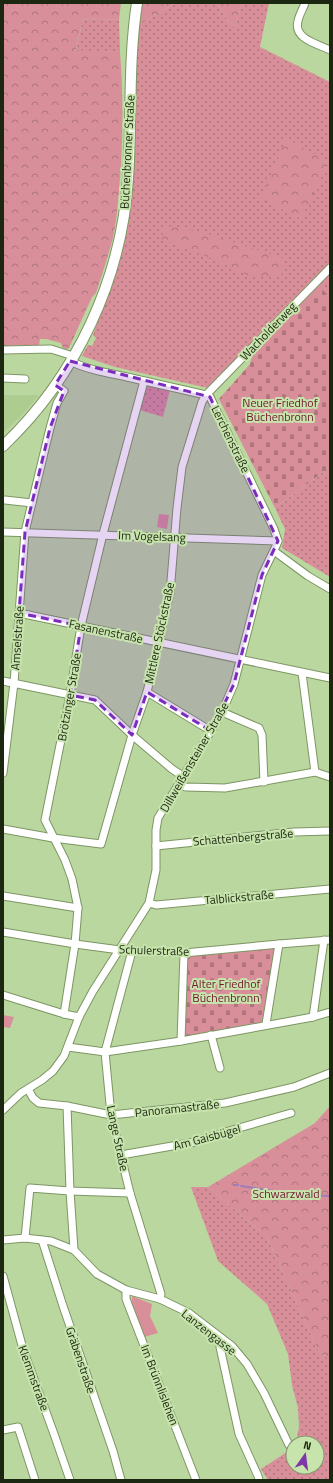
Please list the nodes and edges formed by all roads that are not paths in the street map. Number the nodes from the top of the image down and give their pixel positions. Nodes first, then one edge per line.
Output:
1 (137, 3) edge
2 (305, 3) edge
3 (330, 50) edge
4 (330, 268) edge
5 (3, 350) edge
6 (72, 359) junction
7 (3, 378) edge
8 (25, 379) dead end
9 (144, 381) junction
10 (55, 385) junction
11 (206, 395) junction
12 (3, 446) edge
13 (5, 500) dead end
14 (32, 503) junction
15 (3, 532) edge
16 (25, 532) junction
17 (103, 534) junction
18 (175, 537) junction
19 (278, 541) junction
20 (274, 551) junction
21 (330, 589) edge
22 (19, 612) junction
23 (82, 626) junction
24 (159, 642) junction
25 (241, 660) junction
26 (302, 672) junction
27 (330, 678) edge
28 (3, 681) edge
29 (14, 683) junction
30 (147, 692) junction
31 (70, 695) junction
32 (222, 712) junction
33 (211, 732) junction
34 (132, 736) junction
35 (315, 772) junction
36 (3, 773) edge
37 (184, 776) junction
38 (330, 777) edge
39 (264, 782) junction
40 (178, 785) junction
41 (3, 829) edge
42 (330, 831) edge
43 (53, 838) junction
44 (156, 846) junction
45 (330, 889) edge
46 (3, 896) edge
47 (149, 903) junction
48 (78, 908) junction
49 (3, 932) edge
50 (327, 940) edge
51 (75, 944) junction
52 (279, 944) junction
53 (120, 950) junction
54 (132, 951) junction
55 (184, 953) junction
56 (3, 995) edge
57 (330, 1012) edge
58 (64, 1014) junction
59 (313, 1016) junction
60 (79, 1017) junction
61 (266, 1024) junction
62 (211, 1035) junction
63 (181, 1041) junction
64 (68, 1047) junction
65 (105, 1052) junction
66 (220, 1068) dead end
67 (330, 1073) edge
68 (28, 1088) junction
69 (67, 1106) junction
70 (3, 1110) edge
71 (291, 1113) dead end
72 (111, 1115) junction
73 (121, 1155) junction
74 (70, 1191) junction
75 (130, 1193) junction
76 (25, 1238) junction
77 (3, 1240) edge
78 (42, 1240) junction
79 (74, 1250) junction
80 (3, 1276) edge
81 (126, 1290) junction
82 (160, 1299) junction
83 (222, 1339) junction
84 (3, 1430) edge
85 (285, 1437) edge
86 (35, 1480) edge
87 (70, 1480) edge
88 (121, 1480) edge
89 (196, 1480) edge
90 (259, 1480) edge

1 - 6 main road, Büchenbronner Straße
2 - 3 street
4 - 11 street, Wacholderweg
5 - 6 street, Lerchenstraße
6 - 9 street, Lerchenstraße
6 - 10 main road, Büchenbronner Straße
7 - 8 street
9 - 11 street, Lerchenstraße
9 - 17 street, Brötzinger Straße
10 - 12 main road, Büchenbronner Straße
10 - 14 street, Amselstraße
11 - 18 street, Mittlere Stöckstraße
11 - 19 street, Lerchenstraße
13 - 14 street
14 - 16 street, Amselstraße
15 - 16 street, Im Vogelsang
16 - 17 street, Im Vogelsang
16 - 22 street, Amselstraße
17 - 18 street, Im Vogelsang
17 - 23 street, Brötzinger Straße
18 - 19 street, Im Vogelsang
18 - 24 street, Mittlere Stöckstraße
19 - 20 street
20 - 21 street
20 - 25 street, Dillweißensteiner Straße
22 - 23 street, Fasanenstraße
22 - 29 street, Amselstraße
23 - 24 street, Fasanenstraße
23 - 31 street, Brötzinger Straße
24 - 25 street, Fasanenstraße
24 - 30 street, Mittlere Stöckstraße
25 - 26 street, Fasanenstraße
25 - 32 street, Dillweißensteiner Straße
26 - 27 street, Fasanenstraße
26 - 35 street
28 - 29 street
29 - 31 street
29 - 36 street, Amselstraße
30 - 33 street
30 - 34 street, Mittlere Stöckstraße
31 - 34 street
31 - 43 street, Brötzinger Straße
32 - 33 street, Dillweißensteiner Straße
32 - 39 street
33 - 37 street, Dillweißensteiner Straße
34 - 37 street
34 - 43 street, Mittlere Stöckstraße
35 - 38 street
35 - 39 street
37 - 40 street, Dillweißensteiner Straße
39 - 40 street
40 - 44 street, Dillweißensteiner Straße
41 - 43 street
42 - 44 street, Schattenbergstraße
43 - 48 street, Brötzinger Straße
44 - 47 street, Dillweißensteiner Straße
45 - 47 street, Talblickstraße
46 - 48 street
47 - 53 street, Dillweißensteiner Straße
48 - 51 street, Brötzinger Straße
49 - 51 street, Schulerstraße
50 - 52 street, Schulerstraße
50 - 59 street
51 - 53 street, Schulerstraße
51 - 58 street, Brötzinger Straße
52 - 55 street, Schulerstraße
52 - 61 street
53 - 54 street, Schulerstraße
53 - 60 street, Dillweißensteiner Straße
54 - 55 street, Schulerstraße
54 - 65 street, Lange Straße
55 - 63 street
56 - 58 street
57 - 59 street
58 - 60 street
59 - 61 street
60 - 64 street, Dillweißensteiner Straße
61 - 62 street
62 - 63 street
62 - 66 street
63 - 65 street
64 - 65 street
64 - 68 street, Dillweißensteiner Straße
65 - 72 street, Lange Straße
67 - 72 street, Panoramastraße
68 - 69 street, Panoramastraße
68 - 70 street, Dillweißensteiner Straße
69 - 72 street, Panoramastraße
69 - 74 street
71 - 73 street, Am Gaisbügel
72 - 73 street, Lange Straße
73 - 75 street, Lange Straße
74 - 75 street
74 - 76 street
74 - 79 street
75 - 82 street, Lange Straße
76 - 77 street, Lanzengasse
76 - 78 street, Lanzengasse
78 - 79 street, Lanzengasse
78 - 88 street, Gräbenstraße
79 - 81 street, Lanzengasse
80 - 87 street, Klemmstraße
81 - 82 street, Lanzengasse
81 - 89 street, Im Brünnlislehen
82 - 83 street, Lanzengasse
83 - 85 street, Lanzengasse
83 - 90 street
84 - 86 street

